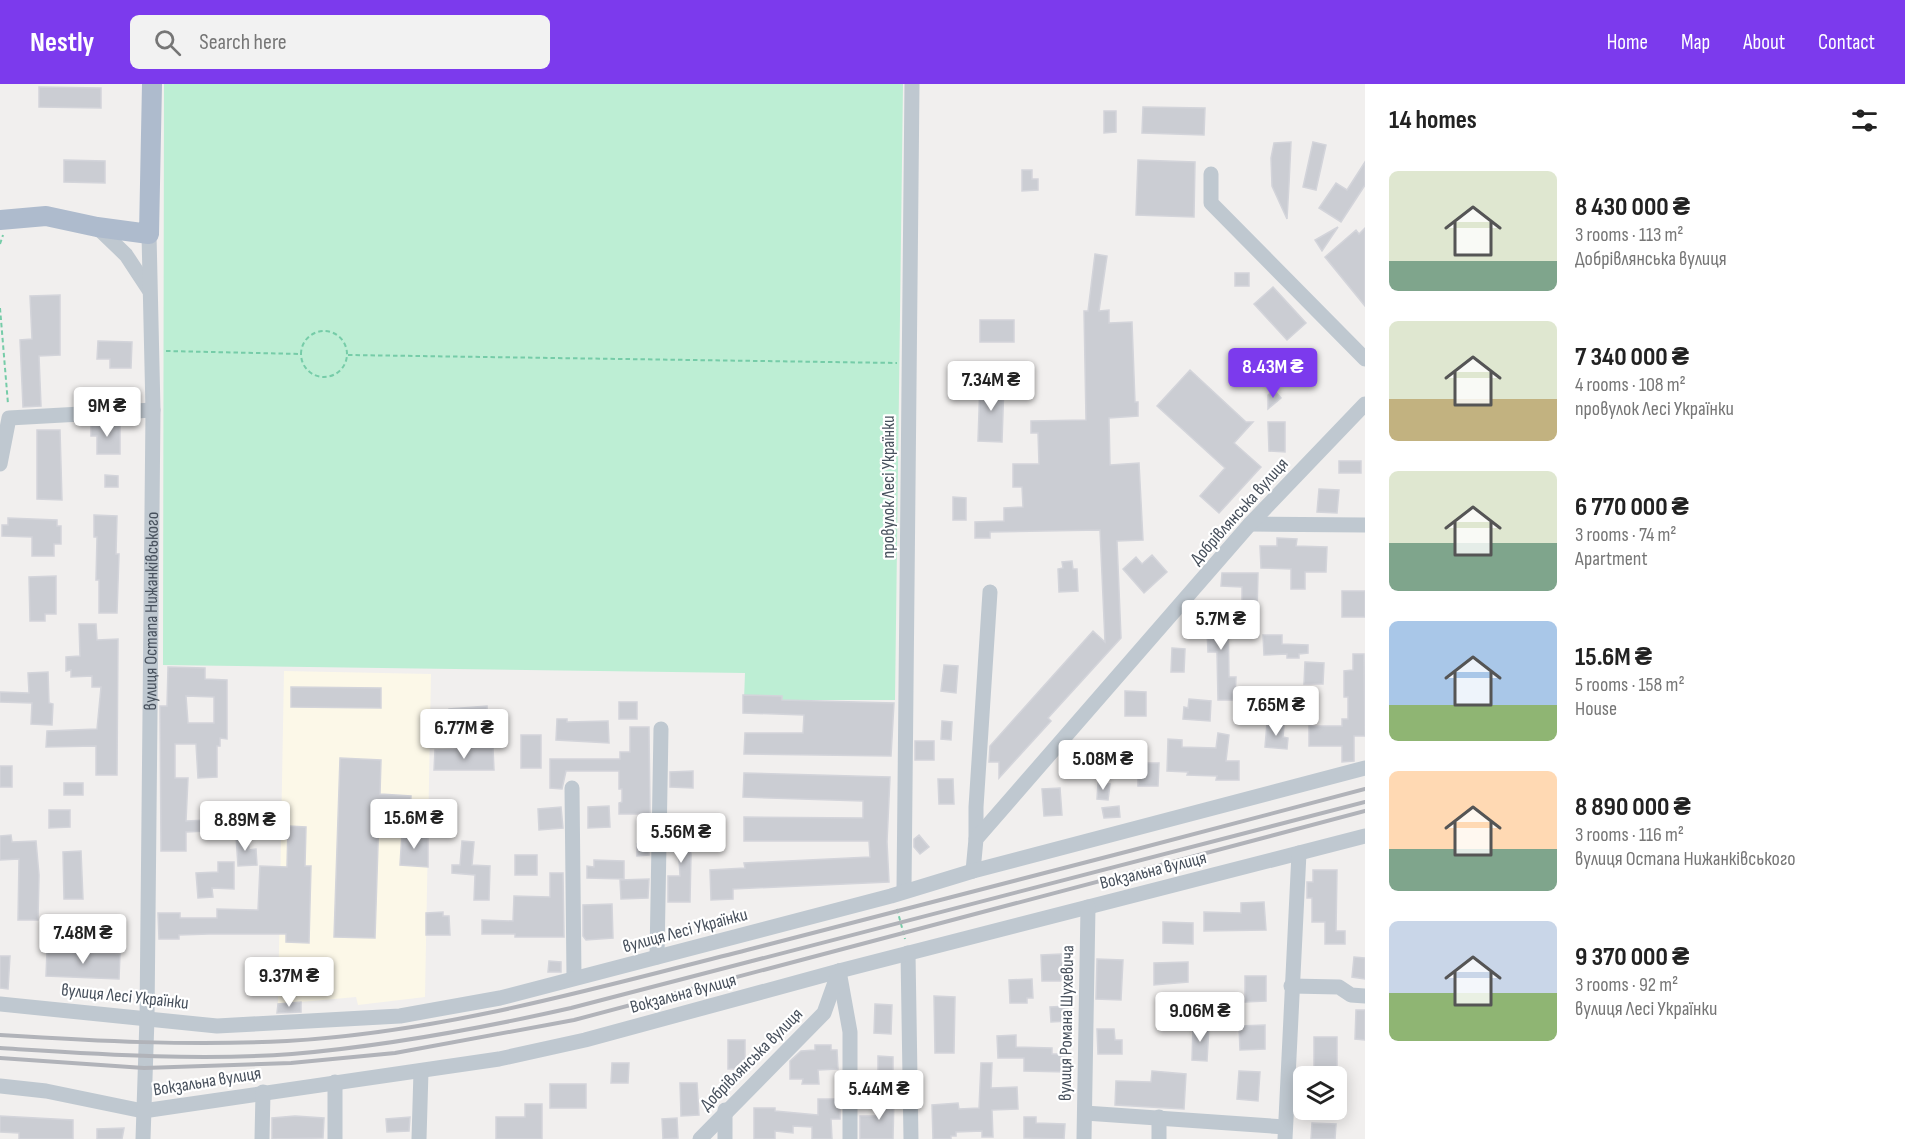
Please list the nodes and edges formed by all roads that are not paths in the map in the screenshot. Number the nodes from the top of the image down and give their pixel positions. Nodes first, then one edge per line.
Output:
1 (152, 84) edge
2 (912, 84) edge
3 (1211, 174) dead end
4 (150, 195) junction
5 (0, 220) edge
6 (98, 228) junction
7 (149, 234) junction
8 (148, 290) junction
9 (1365, 359) edge
10 (1365, 404) edge
11 (153, 410) junction
12 (0, 464) edge
13 (1250, 524) junction
14 (1365, 525) edge
15 (990, 592) dead end
16 (661, 729) dead end
17 (1365, 768) edge
18 (572, 788) dead end
19 (1365, 836) edge
20 (976, 839) junction
21 (1299, 853) junction
22 (973, 871) junction
23 (897, 893) junction
24 (1088, 907) junction
25 (908, 953) junction
26 (657, 957) junction
27 (839, 971) junction
28 (574, 978) junction
29 (1291, 986) junction
30 (1365, 996) edge
31 (0, 1004) edge
32 (147, 1018) junction
33 (421, 1071) junction
34 (334, 1082) junction
35 (0, 1086) edge
36 (263, 1092) junction
37 (726, 1110) junction
38 (143, 1111) junction
39 (1085, 1113) junction
40 (1159, 1117) junction
41 (1285, 1133) edge
42 (143, 1139) edge
43 (262, 1139) edge
44 (335, 1139) edge
45 (419, 1139) edge
46 (700, 1139) edge
47 (725, 1139) edge
48 (850, 1139) edge
49 (911, 1139) edge
50 (1084, 1139) edge
51 (1158, 1139) edge

1 - 4 main road, вулиця Остапа Нижанківського
2 - 23 street, провулок Лесі Українки
3 - 9 street
4 - 6 main road
4 - 7 main road, вулиця Остапа Нижанківського
5 - 6 main road
6 - 7 main road
6 - 8 street
7 - 8 street, вулиця Остапа Нижанківського
8 - 11 street, вулиця Остапа Нижанківського
10 - 13 street, Добрівлянська вулиця
11 - 12 street
11 - 32 street, вулиця Остапа Нижанківського
13 - 14 street
13 - 20 street, Добрівлянська вулиця
15 - 20 street
16 - 26 street
17 - 22 street, вулиця Лесі Українки
18 - 28 street
19 - 21 street, Вокзальна вулиця
20 - 22 street
21 - 24 street, Вокзальна вулиця
21 - 29 street
22 - 23 street, вулиця Лесі Українки
23 - 26 street, вулиця Лесі Українки
24 - 25 street, Вокзальна вулиця
24 - 39 street, вулиця Романа Шухевича
25 - 27 street, Вокзальна вулиця
25 - 49 street
26 - 28 street, вулиця Лесі Українки
27 - 33 street, Вокзальна вулиця
27 - 37 street, Добрівлянська вулиця
27 - 48 street
28 - 32 street, вулиця Лесі Українки
29 - 30 street
29 - 41 street
31 - 32 street, вулиця Лесі Українки
32 - 38 street, вулиця Остапа Нижанківського
33 - 34 street, Вокзальна вулиця
33 - 45 street
34 - 36 street, Вокзальна вулиця
34 - 44 street
35 - 38 street, Вокзальна вулиця
36 - 38 street, Вокзальна вулиця
36 - 43 street
37 - 46 street, Добрівлянська вулиця
37 - 47 street
38 - 42 street, вулиця Остапа Нижанківського
39 - 40 street
39 - 50 street, вулиця Романа Шухевича
40 - 41 street
40 - 51 street

